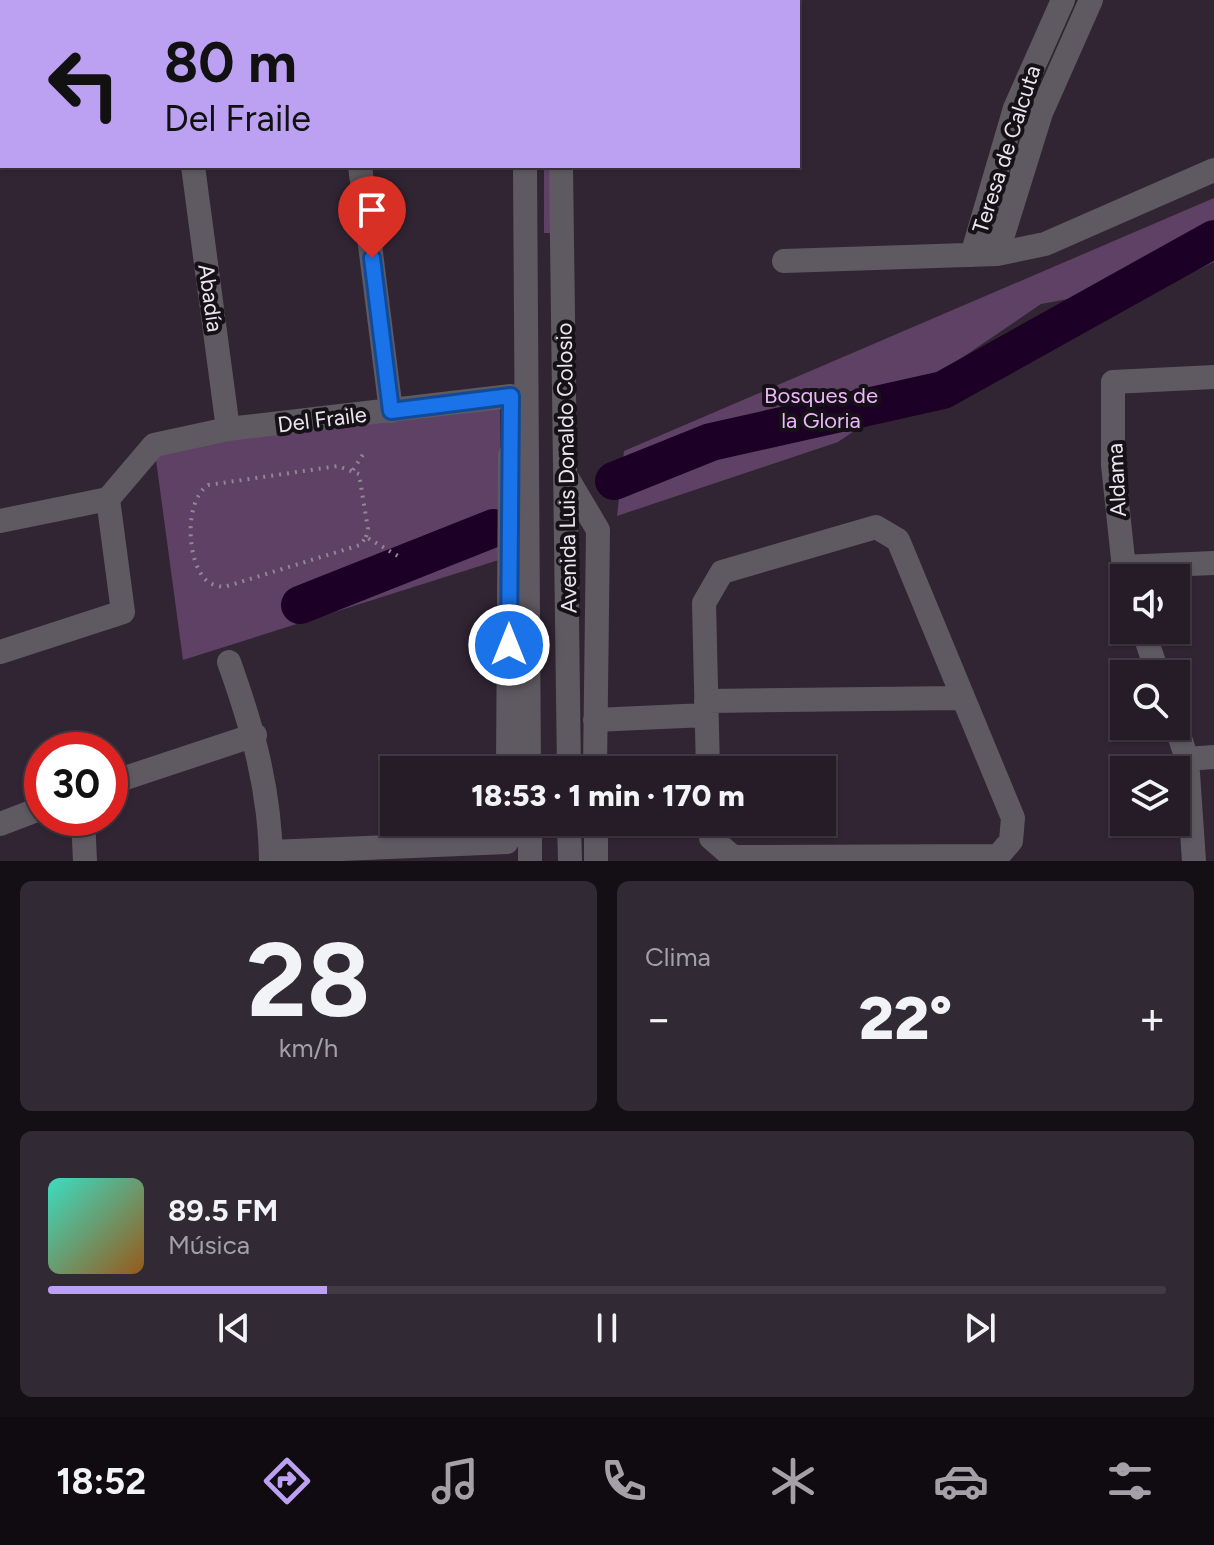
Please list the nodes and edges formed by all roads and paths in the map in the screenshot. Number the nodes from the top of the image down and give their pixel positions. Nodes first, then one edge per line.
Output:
1 (1063, 0) edge
2 (1091, 0) edge
3 (193, 168) edge
4 (360, 168) edge
5 (525, 168) edge
6 (561, 168) edge
7 (1214, 170) edge
8 (997, 254) junction
9 (972, 255) junction
10 (784, 261) dead end
11 (526, 323) junction
12 (1214, 377) edge
13 (511, 396) junction
14 (391, 411) junction
15 (228, 429) junction
16 (364, 453) dead end
17 (353, 470) junction
18 (568, 478) junction
19 (108, 499) junction
20 (0, 521) edge
21 (366, 537) junction
22 (398, 556) dead end
23 (1214, 563) edge
24 (1123, 564) edge
25 (1190, 565) edge
26 (0, 652) edge
27 (229, 662) dead end
28 (960, 698) junction
29 (706, 708) junction
30 (595, 720) junction
31 (255, 735) junction
32 (508, 756) edge
33 (529, 756) edge
34 (569, 756) edge
35 (595, 756) edge
36 (708, 756) edge
37 (1214, 757) edge
38 (1190, 759) edge
39 (128, 777) edge
40 (1190, 803) edge
41 (24, 815) edge
42 (0, 824) edge
43 (84, 836) edge
44 (530, 836) edge
45 (569, 836) edge
46 (596, 836) edge
47 (711, 836) edge
48 (507, 842) edge
49 (271, 856) edge
50 (85, 861) edge
51 (530, 861) edge
52 (570, 861) edge
53 (596, 861) edge
54 (1194, 861) edge

1 - 9 street, Teresa de Calcuta
2 - 8 street, Teresa de Calcuta
3 - 15 street, Abadía
4 - 14 street
5 - 11 street, Avenida Luis Donaldo Colosio
6 - 18 street, Avenida Luis Donaldo Colosio
7 - 8 street, Teresa de Calcuta
8 - 9 street, Teresa de Calcuta
9 - 10 street, Teresa de Calcuta
11 - 13 street
11 - 33 street, Avenida Luis Donaldo Colosio
12 - 24 street, Aldama
13 - 14 street, Del Fraile
13 - 32 street
14 - 15 street, Del Fraile
15 - 19 street, Del Fraile
16 - 17 path
17 - 21 path
17 - 21 path
18 - 30 street
18 - 34 street, Avenida Luis Donaldo Colosio
19 - 20 street
19 - 26 street
21 - 22 path
23 - 25 street
27 - 31 street
28 - 29 street
28 - 29 street
28 - 47 street
29 - 30 street
29 - 36 street
30 - 35 street
31 - 39 street
31 - 49 street
37 - 38 street
40 - 54 street
41 - 42 street
43 - 50 street
44 - 51 street
45 - 52 street
46 - 53 street
48 - 49 street

